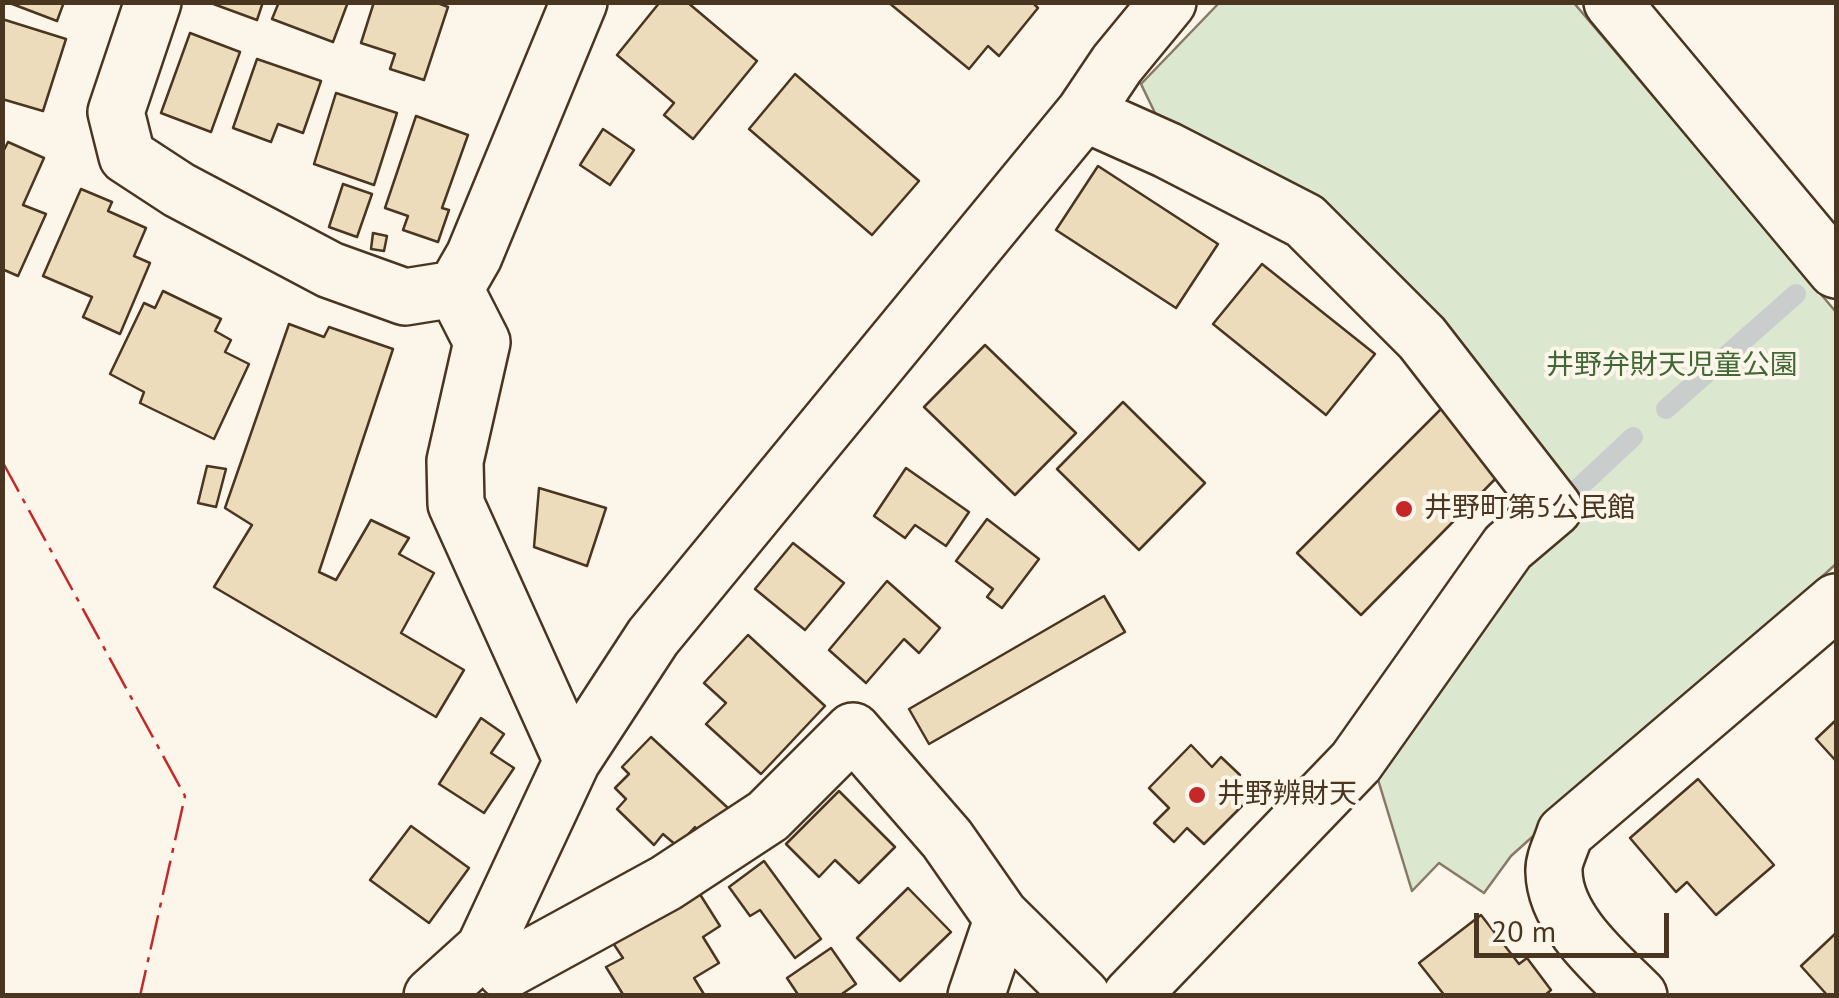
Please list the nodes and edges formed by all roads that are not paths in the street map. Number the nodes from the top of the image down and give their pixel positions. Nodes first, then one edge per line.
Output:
1 (153, 2) edge
2 (579, 2) edge
3 (1168, 2) edge
4 (1612, 2) edge
5 (1084, 113) junction
6 (1836, 270) edge
7 (455, 288) junction
8 (1836, 602) edge
9 (572, 762) junction
10 (1000, 915) junction
11 (504, 972) edge
12 (1613, 988) edge
13 (432, 996) edge
14 (976, 996) edge
15 (1082, 996) edge
16 (1131, 996) edge

1 - 7 street
2 - 7 street
3 - 5 street
4 - 6 street
5 - 9 street
5 - 16 street
7 - 9 street
8 - 12 street
9 - 11 street
10 - 11 street
10 - 14 street
10 - 15 street
11 - 13 street

